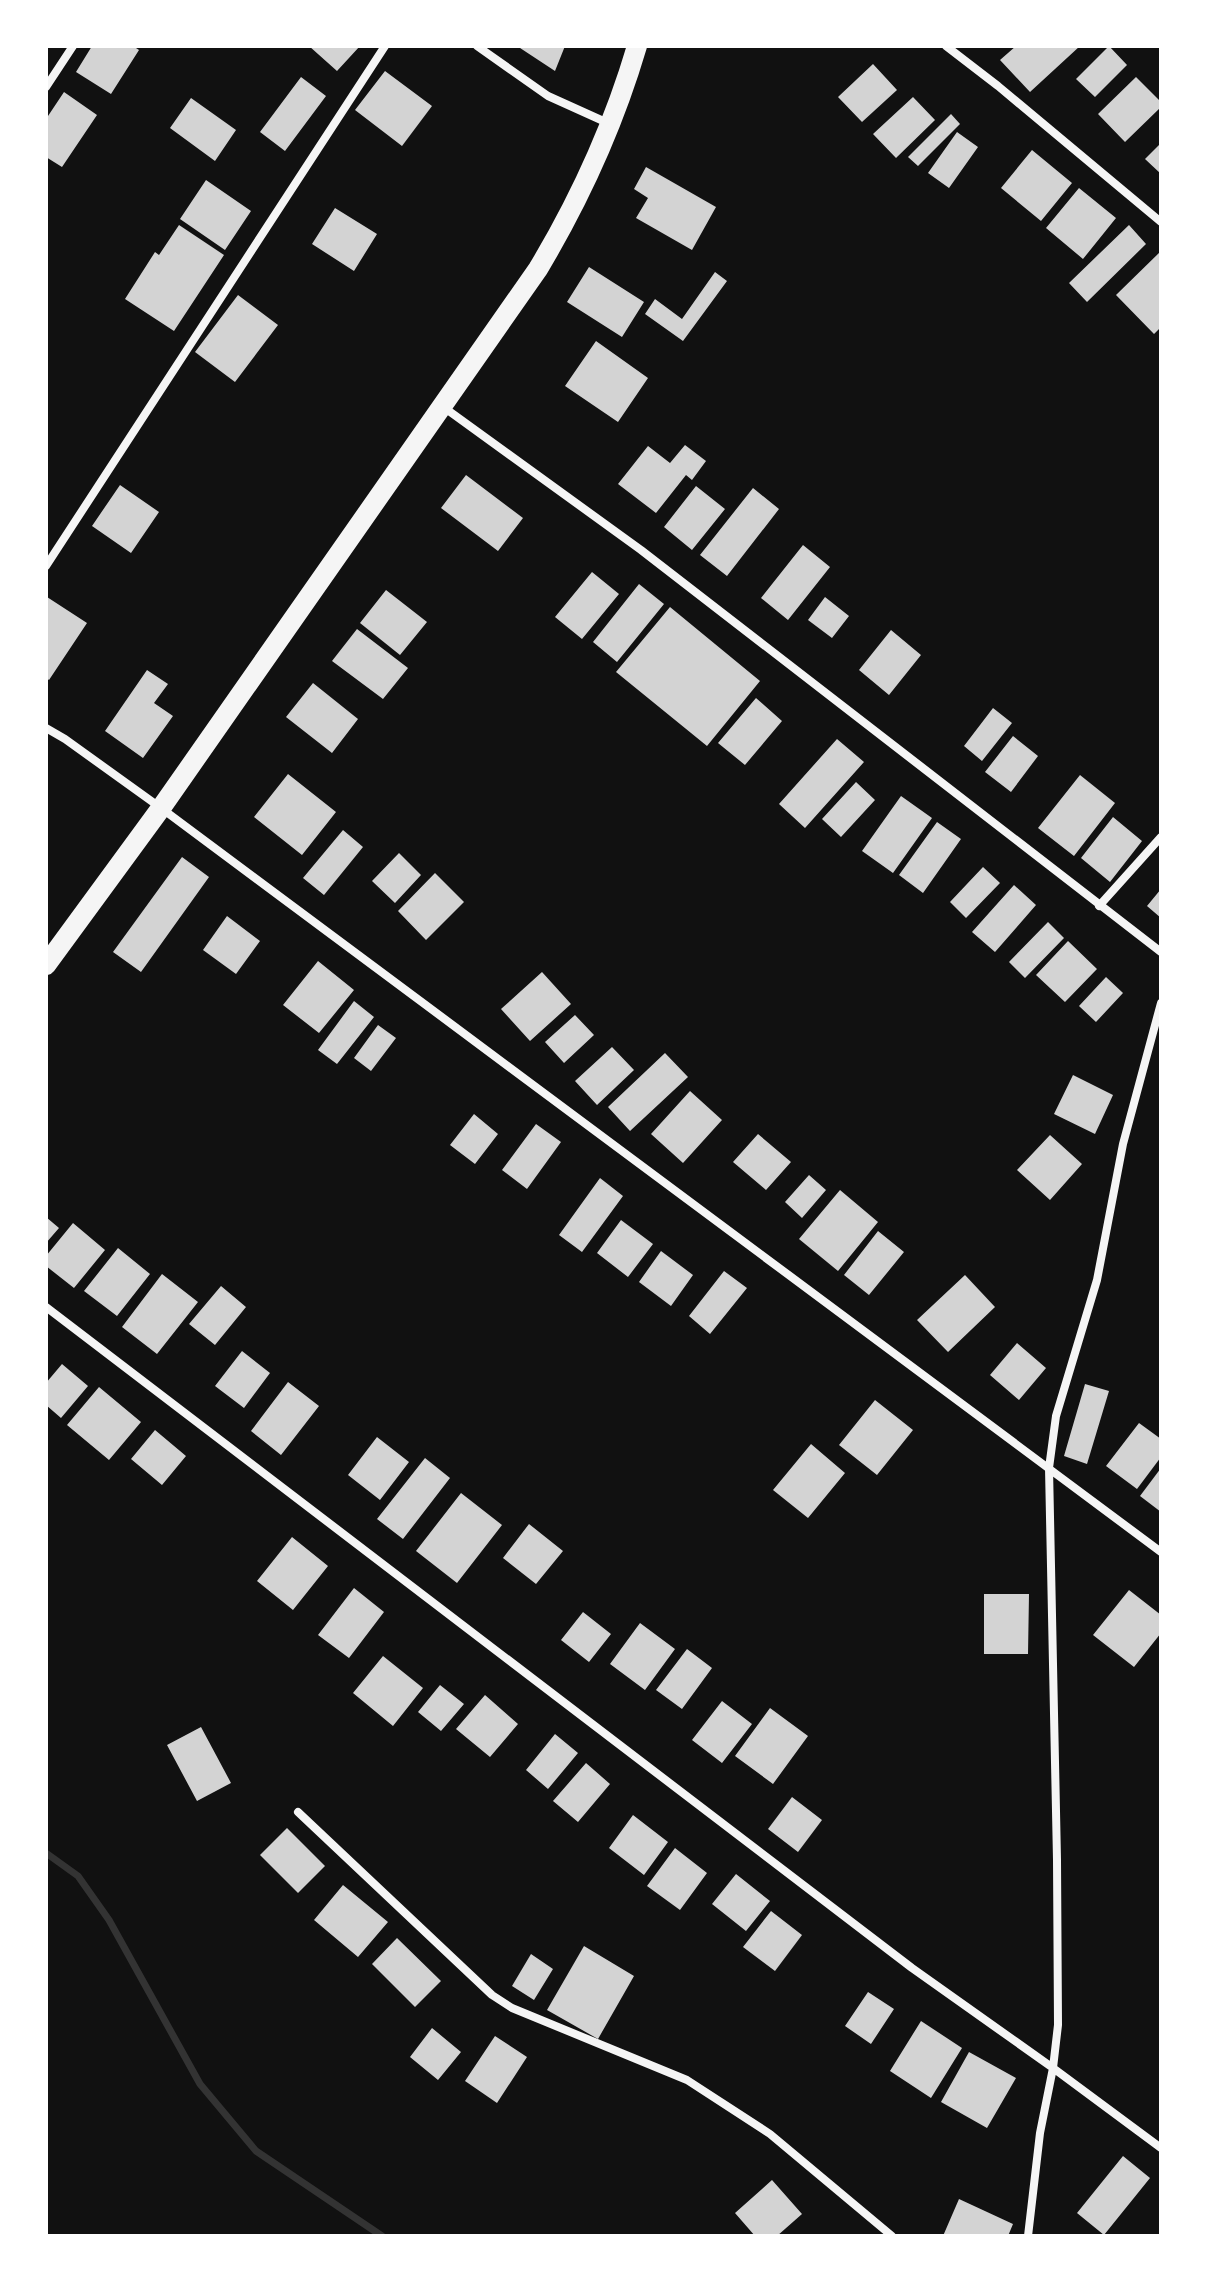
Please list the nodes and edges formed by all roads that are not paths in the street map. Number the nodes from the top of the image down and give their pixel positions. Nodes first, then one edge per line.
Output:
1 (73, 46) edge
2 (385, 46) edge
3 (477, 46) edge
4 (637, 46) edge
5 (946, 46) edge
6 (46, 87) edge
7 (610, 124) junction
8 (1161, 222) edge
9 (441, 406) junction
10 (46, 566) edge
11 (46, 728) edge
12 (161, 808) junction
13 (1161, 837) edge
14 (1099, 906) junction
15 (1161, 952) edge
16 (46, 965) edge
17 (1161, 1003) edge
18 (46, 1307) edge
19 (1049, 1468) junction
20 (1161, 1552) edge
21 (298, 1812) dead end
22 (1053, 2068) junction
23 (1161, 2148) edge
24 (892, 2236) edge
25 (1028, 2236) edge

1 - 6 street
2 - 10 street
3 - 7 street
4 - 7 main road
5 - 8 street
7 - 9 main road
9 - 12 main road
9 - 14 street
11 - 12 street
12 - 16 main road
12 - 19 street
13 - 14 street
14 - 15 street
17 - 19 street
18 - 22 street
19 - 20 street
19 - 22 street
21 - 24 street
22 - 23 street
22 - 25 street

